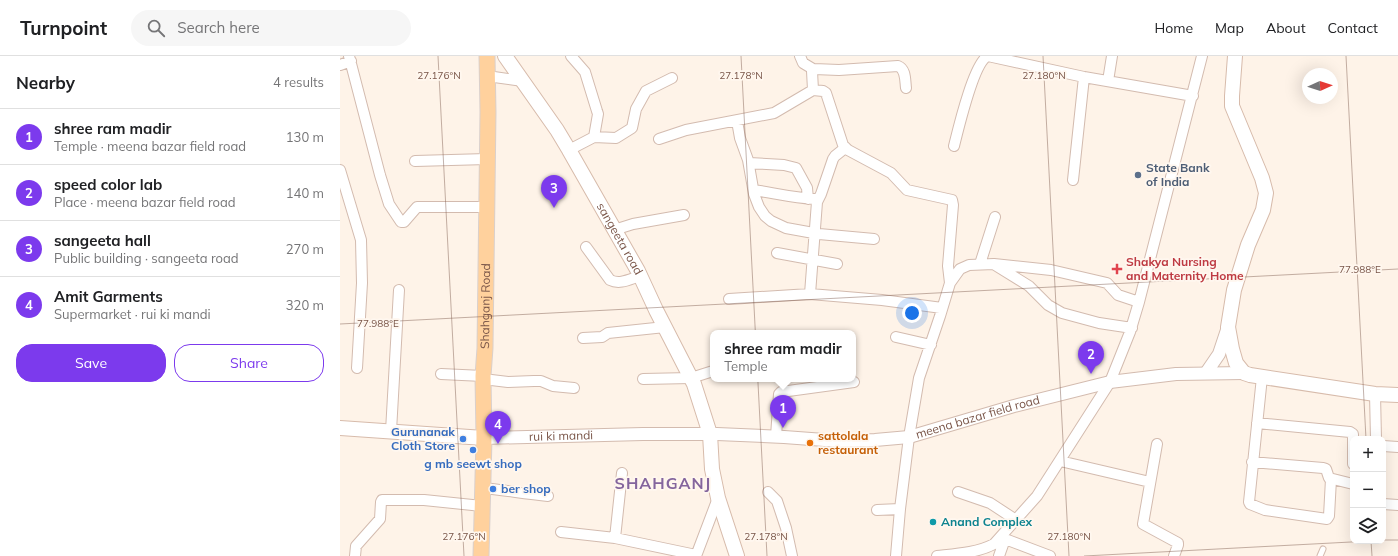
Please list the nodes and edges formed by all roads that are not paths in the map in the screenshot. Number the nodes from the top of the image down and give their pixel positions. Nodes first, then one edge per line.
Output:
1 (487, 56) edge
2 (505, 56) edge
3 (571, 56) edge
4 (800, 56) edge
5 (988, 56) edge
6 (1112, 56) edge
7 (1202, 56) edge
8 (1235, 56) edge
9 (350, 59) edge
10 (340, 64) edge
11 (813, 70) junction
12 (487, 76) junction
13 (1084, 77) junction
14 (672, 78) dead end
15 (523, 81) junction
16 (1108, 81) junction
17 (906, 88) dead end
18 (813, 90) junction
19 (1193, 96) junction
20 (737, 121) junction
21 (594, 137) junction
22 (659, 139) dead end
23 (954, 146) dead end
24 (845, 148) junction
25 (569, 150) junction
26 (487, 159) junction
27 (414, 161) dead end
28 (749, 164) junction
29 (340, 170) edge
30 (1073, 180) dead end
31 (754, 190) junction
32 (813, 199) junction
33 (487, 207) junction
34 (684, 215) dead end
35 (995, 217) dead end
36 (614, 230) junction
37 (814, 233) junction
38 (874, 239) dead end
39 (586, 247) dead end
40 (777, 253) dead end
41 (812, 259) junction
42 (837, 264) dead end
43 (980, 264) junction
44 (994, 264) junction
45 (640, 276) junction
46 (950, 283) junction
47 (399, 290) dead end
48 (810, 294) junction
49 (729, 299) dead end
50 (1139, 302) junction
51 (942, 308) junction
52 (665, 327) junction
53 (1228, 327) junction
54 (1132, 328) junction
55 (896, 337) dead end
56 (583, 338) dead end
57 (930, 345) junction
58 (357, 368) dead end
59 (710, 372) edge
60 (1206, 373) junction
61 (1244, 373) junction
62 (441, 374) dead end
63 (483, 377) junction
64 (1262, 377) junction
65 (692, 378) junction
66 (643, 379) dead end
67 (854, 382) dead end
68 (1110, 382) junction
69 (574, 388) dead end
70 (1375, 394) junction
71 (1398, 395) edge
72 (1257, 423) junction
73 (340, 428) edge
74 (391, 431) junction
75 (710, 434) junction
76 (776, 436) junction
77 (1353, 436) edge
78 (1376, 436) edge
79 (909, 437) junction
80 (484, 438) junction
81 (1157, 444) dead end
82 (1386, 446) edge
83 (1398, 447) edge
84 (1060, 461) junction
85 (1252, 462) junction
86 (622, 472) dead end
87 (1331, 479) junction
88 (1150, 482) junction
89 (1350, 483) edge
90 (483, 488) junction
91 (768, 492) dead end
92 (958, 492) dead end
93 (548, 496) dead end
94 (718, 498) junction
95 (1386, 504) edge
96 (1398, 505) edge
97 (482, 506) junction
98 (900, 509) junction
99 (877, 510) dead end
100 (1016, 520) junction
101 (561, 532) dead end
102 (1003, 537) junction
103 (615, 538) junction
104 (1323, 549) dead end
105 (355, 556) edge
106 (481, 556) edge
107 (696, 556) edge
108 (737, 556) edge
109 (792, 556) edge
110 (896, 556) edge
111 (937, 556) edge
112 (999, 556) edge
113 (1050, 556) edge
114 (1174, 556) edge
115 (1320, 556) edge

1 - 12 main road, Shahganj Road
2 - 15 main road, sangeeta road
3 - 21 street
4 - 11 street
5 - 13 street
5 - 23 street
6 - 16 street
7 - 19 street
8 - 53 main road
9 - 10 street
9 - 33 street
11 - 17 street
11 - 18 street
12 - 15 street
12 - 26 main road, Shahganj Road
13 - 16 street
13 - 30 street
14 - 21 street
15 - 25 main road, sangeeta road
16 - 19 street
18 - 20 street
18 - 24 street
19 - 50 street
20 - 22 street
20 - 28 street
21 - 25 street
24 - 32 street
24 - 46 street
25 - 36 main road, sangeeta road
26 - 27 street
26 - 33 main road, Shahganj Road
28 - 31 street
28 - 32 street
29 - 58 street
31 - 32 street
31 - 37 street
32 - 37 street
33 - 63 main road, Shahganj Road
34 - 36 street
35 - 43 street
36 - 45 main road, sangeeta road
37 - 38 street
37 - 41 street
39 - 45 street
40 - 41 street
41 - 42 street
41 - 48 street
43 - 44 street
43 - 46 street
44 - 50 street
44 - 54 street
45 - 52 main road, sangeeta road
46 - 51 street
47 - 74 street
48 - 49 street
48 - 51 street
50 - 54 street
51 - 57 street
52 - 56 street
52 - 65 main road, sangeeta road
53 - 60 street
53 - 61 main road
54 - 68 street
55 - 57 street
57 - 79 street
59 - 65 street
60 - 61 street, meena bazar field road
60 - 68 street, meena bazar field road
61 - 64 main road
62 - 63 street
63 - 69 street
63 - 80 main road, Shahganj Road
64 - 70 main road
64 - 72 street
65 - 66 street
65 - 75 main road, sangeeta road
67 - 76 street
68 - 79 street, meena bazar field road
68 - 84 street
70 - 71 main road
70 - 78 street
72 - 77 street
72 - 85 street
73 - 74 main road, rui ki mandi
74 - 80 main road, rui ki mandi
75 - 76 street, meena bazar field road
75 - 80 street, rui ki mandi
75 - 94 main road
76 - 79 street, meena bazar field road
79 - 98 street
80 - 90 main road, Shahganj Road
81 - 88 street
82 - 83 street
84 - 88 street
84 - 100 street
85 - 87 street
85 - 87 street
86 - 103 street
87 - 89 street
88 - 114 street
90 - 93 street
90 - 97 main road, Shahganj Road
91 - 109 street
92 - 100 street
94 - 107 street
94 - 108 main road
95 - 96 street
97 - 105 street
97 - 106 main road, Shahganj Road
98 - 99 street
98 - 110 street
100 - 102 street
101 - 103 street
102 - 111 street
102 - 112 street
102 - 113 street
103 - 107 street
104 - 115 lane

